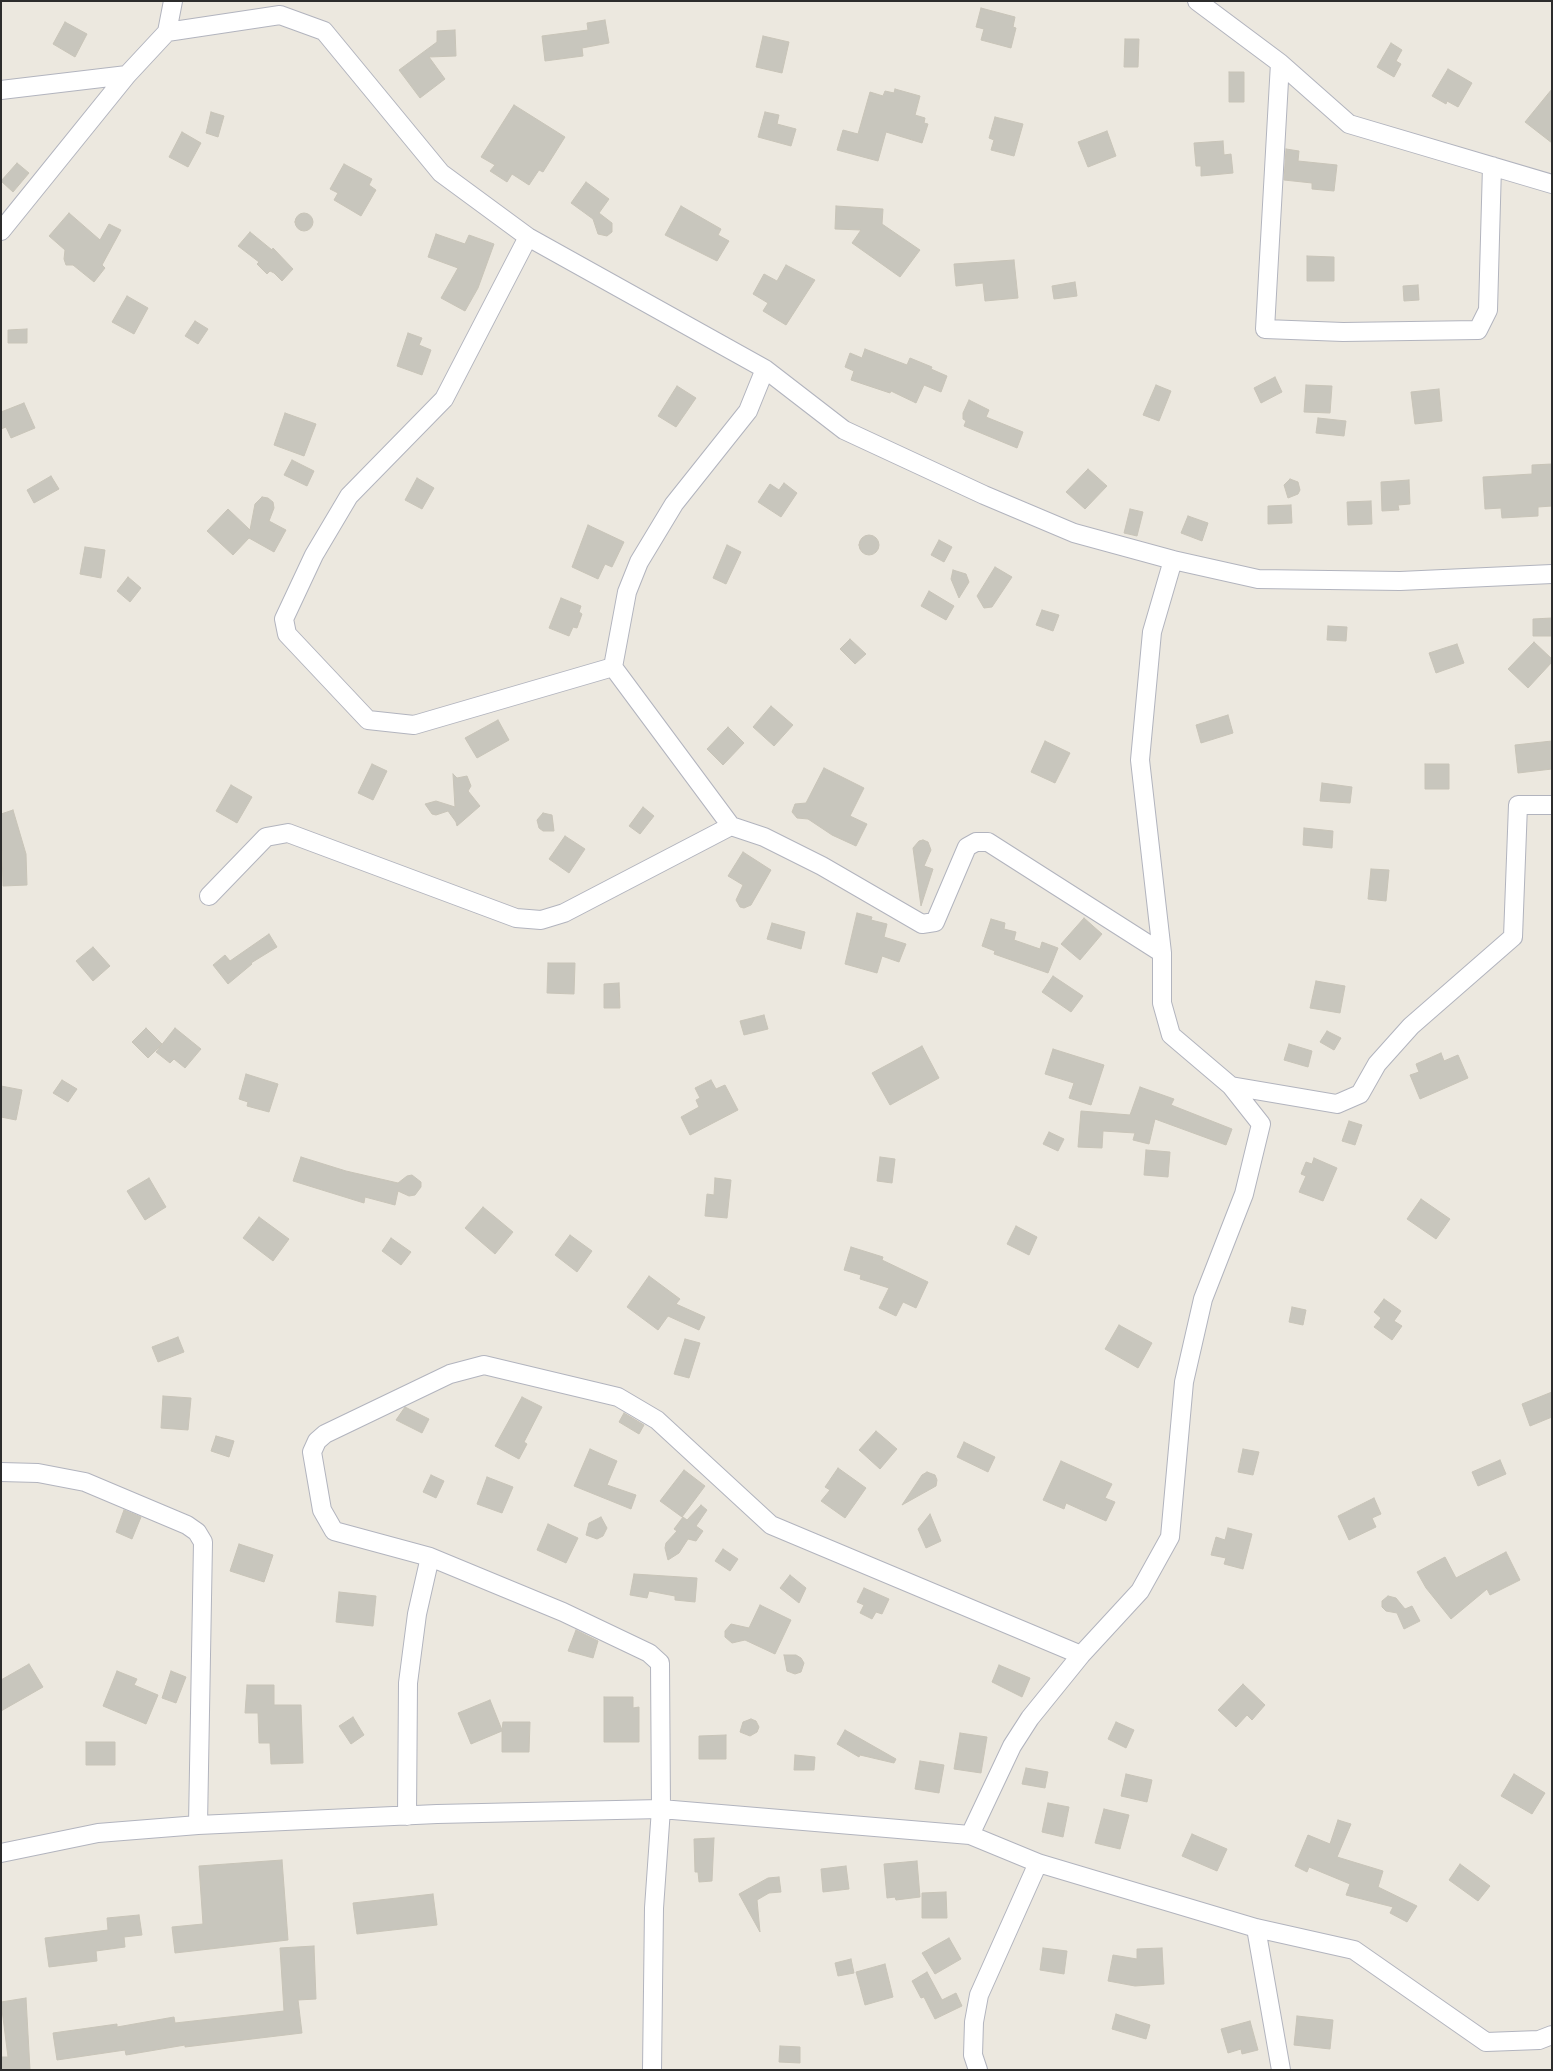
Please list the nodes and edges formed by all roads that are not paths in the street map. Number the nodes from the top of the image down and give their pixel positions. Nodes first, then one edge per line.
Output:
1 (173, 1) edge
2 (1196, 1) edge
3 (167, 32) junction
4 (1280, 63) junction
5 (127, 75) junction
6 (1, 90) edge
7 (1492, 166) junction
8 (1552, 184) edge
9 (1, 230) edge
10 (528, 237) junction
11 (764, 369) junction
12 (1173, 560) junction
13 (1552, 574) edge
14 (613, 667) junction
15 (1552, 805) edge
16 (731, 826) junction
17 (209, 896) dead end
18 (1162, 954) junction
19 (1231, 1086) junction
20 (1, 1472) edge
21 (430, 1557) junction
22 (1081, 1655) junction
23 (661, 1808) junction
24 (407, 1816) junction
25 (198, 1825) junction
26 (970, 1835) junction
27 (1, 1853) edge
28 (1038, 1863) junction
29 (1256, 1928) junction
30 (1552, 2035) edge
31 (652, 2070) edge
32 (978, 2070) edge
33 (1281, 2070) edge

1 - 3 street
2 - 4 street
3 - 5 street
3 - 10 street
4 - 7 street
4 - 7 street
5 - 6 street
5 - 9 street
7 - 8 street
10 - 11 street
10 - 14 street
11 - 12 street
11 - 14 street
12 - 13 street
12 - 18 street
14 - 16 street
15 - 19 street
16 - 17 street
16 - 18 street
18 - 19 street
19 - 22 street
20 - 25 street
21 - 22 street
21 - 23 street
21 - 24 street
22 - 26 street
23 - 24 street
23 - 26 street
23 - 31 street
24 - 25 street
25 - 27 street
26 - 28 street
28 - 29 street
28 - 32 street
29 - 30 street
29 - 33 street

